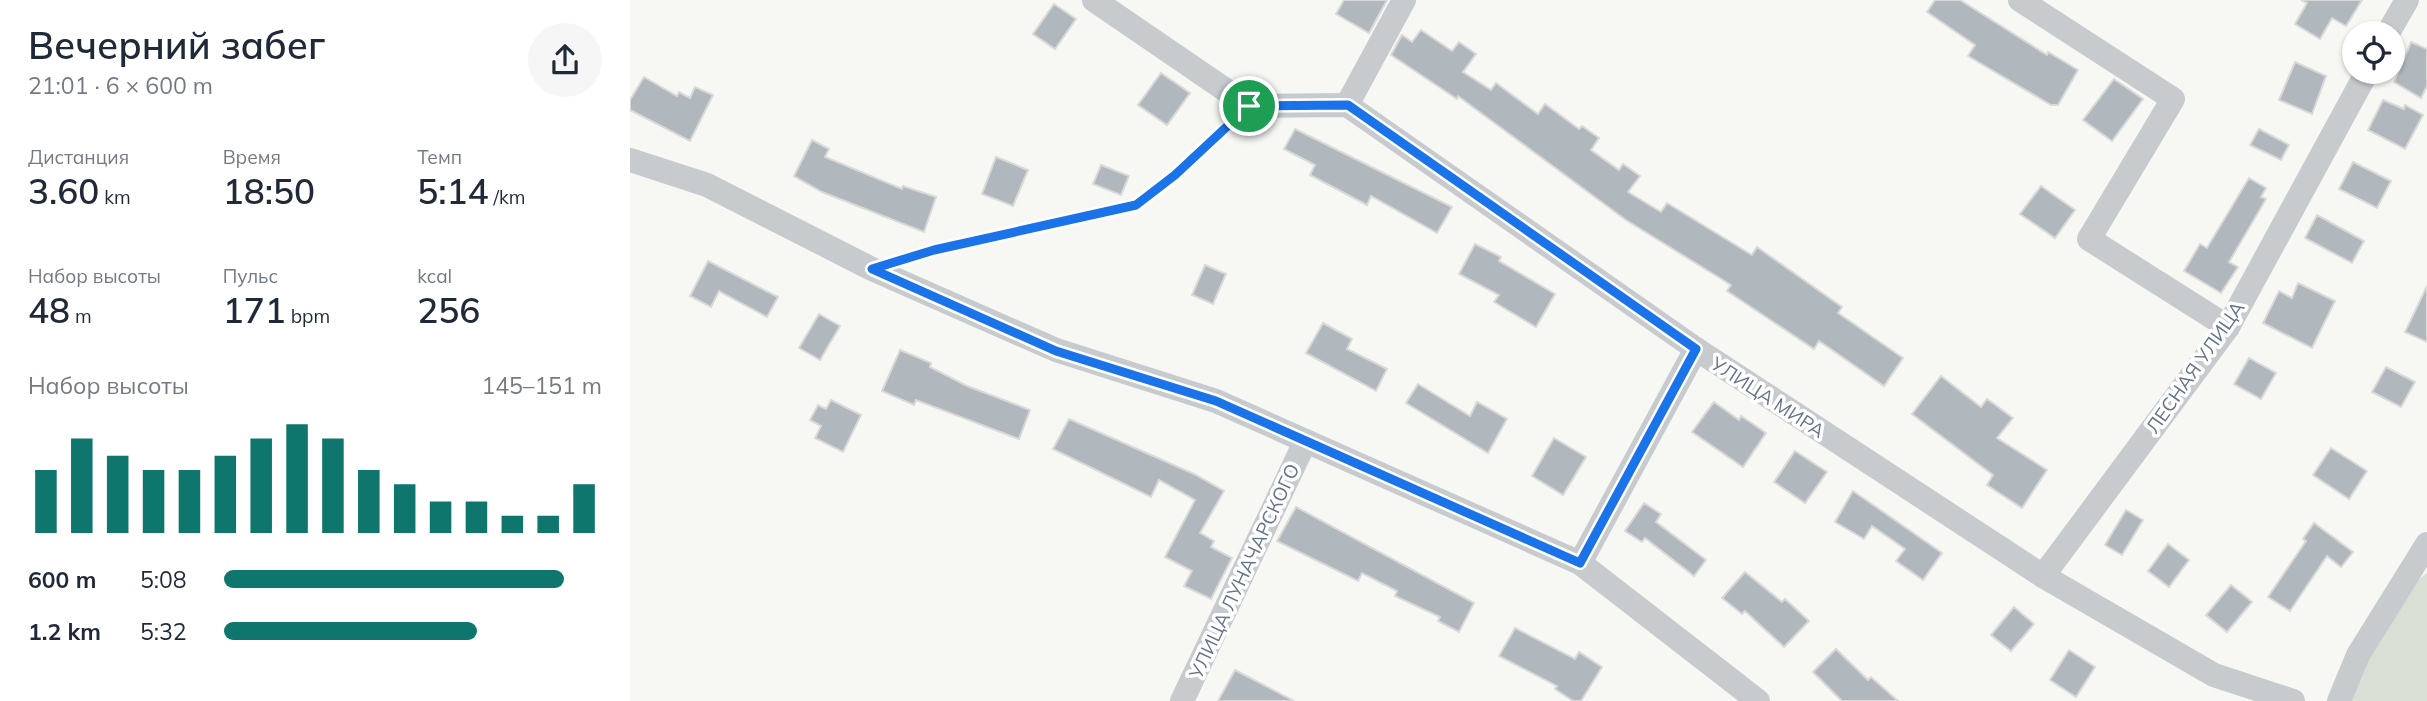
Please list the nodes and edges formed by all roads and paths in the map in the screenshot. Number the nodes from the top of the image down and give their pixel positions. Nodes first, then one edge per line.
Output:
1 (1094, 0) edge
2 (1404, 0) edge
3 (2020, 0) edge
4 (2407, 0) edge
5 (2395, 21) edge
6 (2360, 84) edge
7 (1348, 105) junction
8 (1249, 106) junction
9 (630, 160) edge
10 (872, 269) junction
11 (2228, 327) junction
12 (1696, 349) junction
13 (1305, 442) junction
14 (2427, 544) edge
15 (1580, 563) junction
16 (2043, 576) junction
17 (1182, 701) edge
18 (1758, 701) edge
19 (2293, 701) edge
20 (2339, 701) edge

1 - 8 street
2 - 7 street
3 - 11 street
4 - 5 street
6 - 11 street, ЛЕСНАЯ УЛИЦА
7 - 8 street
7 - 12 street, УЛИЦА МИРА
8 - 10 path
9 - 10 street
10 - 13 street
11 - 16 street, ЛЕСНАЯ УЛИЦА
12 - 15 street
12 - 16 street, УЛИЦА МИРА
13 - 15 street
13 - 17 street, УЛИЦА ЛУНАЧАРСКОГО
14 - 20 street
15 - 18 street
16 - 19 street, УЛИЦА МИРА

